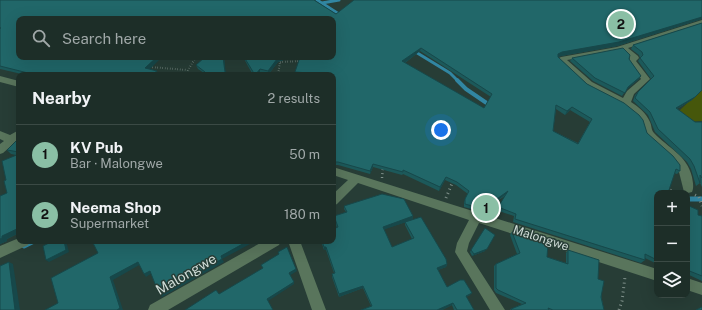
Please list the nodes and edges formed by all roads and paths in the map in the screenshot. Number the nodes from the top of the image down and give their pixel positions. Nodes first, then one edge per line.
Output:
1 (702, 22) edge
2 (691, 25) junction
3 (702, 30) edge
4 (622, 47) junction
5 (194, 60) edge
6 (304, 60) edge
7 (288, 61) joint
8 (280, 62) joint
9 (146, 66) edge
10 (187, 70) joint
11 (278, 72) edge
12 (0, 79) edge
13 (16, 83) edge
14 (626, 103) junction
15 (0, 136) edge
16 (15, 136) edge
17 (0, 150) edge
18 (384, 164) edge
19 (336, 172) edge
20 (456, 177) edge
21 (357, 178) junction
22 (381, 187) junction
23 (661, 188) edge
24 (688, 189) junction
25 (336, 198) edge
26 (702, 206) edge
27 (444, 207) junction
28 (476, 217) junction
29 (17, 244) edge
30 (270, 244) edge
31 (295, 244) edge
32 (0, 252) edge
33 (628, 266) junction
34 (654, 274) edge
35 (690, 285) edge
36 (702, 289) edge
37 (154, 310) edge
38 (319, 310) edge
39 (498, 310) edge
40 (619, 310) edge

1 - 2 street
2 - 3 street
2 - 4 street
4 - 14 street
4 - 14 street
5 - 10 path
6 - 7 path
7 - 8 path
8 - 11 path
9 - 10 path
12 - 13 street
14 - 24 street
15 - 16 street
16 - 17 street
18 - 22 path
19 - 21 street, Malongwe
20 - 27 path
21 - 22 street, Malongwe
21 - 25 street
22 - 27 street, Malongwe
23 - 24 path
24 - 26 path
27 - 28 street, Malongwe
28 - 33 street, Malongwe
28 - 39 street
29 - 32 street
30 - 37 street, Malongwe
31 - 38 street
33 - 34 street, Malongwe
33 - 40 path
35 - 36 street

